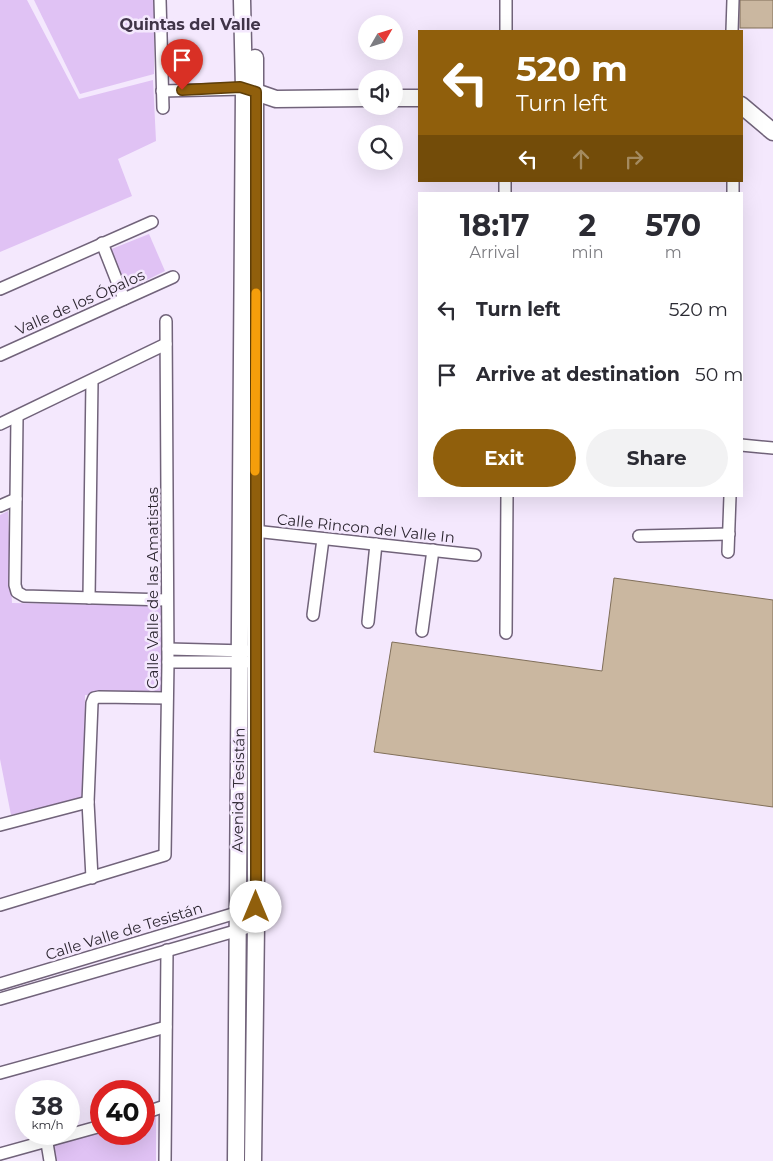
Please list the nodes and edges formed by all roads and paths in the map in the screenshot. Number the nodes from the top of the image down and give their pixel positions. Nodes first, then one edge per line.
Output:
1 (160, 0) edge
2 (242, 0) edge
3 (253, 0) edge
4 (506, 0) edge
5 (733, 0) edge
6 (506, 30) edge
7 (732, 30) edge
8 (250, 90) junction
9 (162, 91) junction
10 (358, 98) edge
11 (403, 98) edge
12 (418, 98) edge
13 (743, 107) edge
14 (163, 108) dead end
15 (773, 132) edge
16 (152, 222) dead end
17 (102, 243) junction
18 (172, 277) dead end
19 (0, 289) edge
20 (124, 299) junction
21 (166, 321) dead end
22 (166, 344) junction
23 (0, 355) edge
24 (92, 381) junction
25 (17, 417) junction
26 (0, 424) edge
27 (743, 445) edge
28 (773, 448) edge
29 (507, 497) edge
30 (730, 497) edge
31 (16, 499) junction
32 (0, 506) edge
33 (254, 532) junction
34 (729, 534) junction
35 (639, 536) dead end
36 (323, 539) junction
37 (376, 544) junction
38 (433, 550) junction
39 (728, 552) dead end
40 (475, 555) dead end
41 (89, 598) junction
42 (167, 600) junction
43 (313, 614) dead end
44 (368, 622) dead end
45 (422, 631) dead end
46 (506, 633) dead end
47 (168, 649) junction
48 (247, 657) junction
49 (168, 662) junction
50 (167, 698) junction
51 (88, 802) junction
52 (0, 812) edge
53 (1, 825) edge
54 (92, 878) junction
55 (0, 905) edge
56 (256, 907) junction
57 (236, 913) junction
58 (256, 925) junction
59 (236, 930) junction
60 (167, 950) junction
61 (0, 984) edge
62 (0, 999) edge
63 (166, 1027) junction
64 (0, 1073) edge
65 (165, 1106) junction
66 (155, 1109) edge
67 (38, 1145) edge
68 (47, 1145) edge
69 (0, 1154) edge
70 (50, 1161) edge
71 (165, 1161) edge
72 (236, 1161) edge
73 (254, 1161) edge

1 - 9 street
2 - 8 street, Avenida Tesistán
3 - 8 street, Avenida Tesistán
4 - 6 street
5 - 7 street
8 - 9 street
8 - 10 street
8 - 33 street, Avenida Tesistán
8 - 48 street, Avenida Tesistán
9 - 14 street
11 - 12 street
13 - 15 street
16 - 17 street
17 - 19 street
17 - 20 street
18 - 20 street, Valle de los Ópalos
20 - 23 street, Valle de los Ópalos
21 - 22 street, Calle Valle de las Amatistas
22 - 24 street
22 - 42 street, Calle Valle de las Amatistas
24 - 25 street
24 - 41 street
25 - 26 street
25 - 31 street
27 - 28 street
29 - 46 street
30 - 34 street
31 - 32 street
31 - 41 street
33 - 36 street, Calle Rincon del Valle In
33 - 48 street, Avenida Tesistán
34 - 35 street
34 - 39 street
36 - 37 street, Calle Rincon del Valle In
36 - 43 street
37 - 38 street, Calle Rincon del Valle In
37 - 44 street
38 - 40 street, Calle Rincon del Valle In
38 - 45 street
41 - 42 street
42 - 47 street, Calle Valle de las Amatistas
47 - 48 street
47 - 49 street, Calle Valle de las Amatistas
48 - 49 street
48 - 56 street, Avenida Tesistán
48 - 57 street, Avenida Tesistán
49 - 50 street, Calle Valle de las Amatistas
50 - 51 street
50 - 54 street, Calle Valle de las Amatistas
51 - 53 street
51 - 54 street
52 - 53 street
54 - 55 street
56 - 57 street, Calle Valle de Tesistán
56 - 58 street, Avenida Tesistán
57 - 59 street, Avenida Tesistán
57 - 61 street, Calle Valle de Tesistán
58 - 59 street, Calle Valle de Tesistán
58 - 73 street, Avenida Tesistán
59 - 60 street, Calle Valle de Tesistán
59 - 72 street, Avenida Tesistán
60 - 62 street, Calle Valle de Tesistán
60 - 63 street
63 - 64 street
63 - 65 street
65 - 66 street
65 - 71 street
67 - 69 street
68 - 70 street

